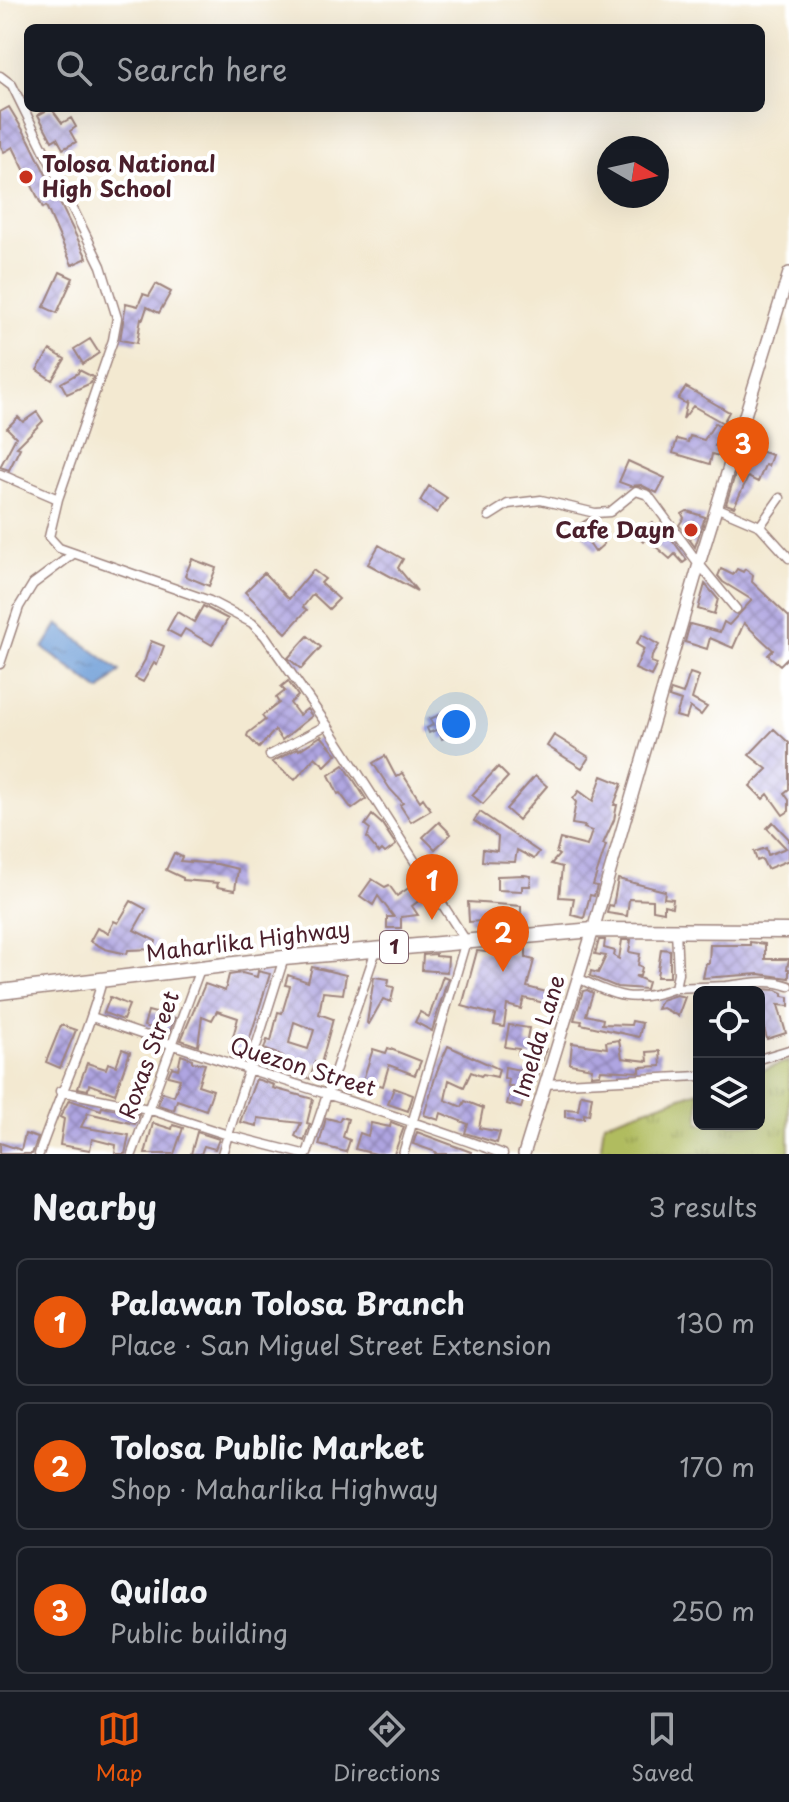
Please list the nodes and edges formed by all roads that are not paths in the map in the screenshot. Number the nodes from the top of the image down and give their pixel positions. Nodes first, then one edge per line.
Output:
1 (0, 76) edge
2 (24, 109) edge
3 (25, 112) edge
4 (789, 273) edge
5 (0, 474) edge
6 (780, 498) dead end
7 (58, 499) junction
8 (718, 508) junction
9 (489, 516) dead end
10 (760, 526) junction
11 (73, 554) junction
12 (789, 558) edge
13 (699, 564) junction
14 (736, 609) dead end
15 (0, 664) edge
16 (327, 725) junction
17 (270, 755) dead end
18 (593, 930) junction
19 (676, 930) junction
20 (789, 931) edge
21 (466, 941) junction
22 (376, 949) junction
23 (284, 958) junction
24 (200, 969) junction
25 (578, 978) junction
26 (102, 981) junction
27 (789, 986) edge
28 (675, 988) junction
29 (0, 992) edge
30 (92, 1017) junction
31 (171, 1046) junction
32 (789, 1050) edge
33 (762, 1058) edge
34 (250, 1070) junction
35 (693, 1076) edge
36 (545, 1084) junction
37 (60, 1091) junction
38 (326, 1093) junction
39 (148, 1109) junction
40 (414, 1121) junction
41 (228, 1135) junction
42 (40, 1154) edge
43 (132, 1154) edge
44 (222, 1154) edge
45 (305, 1154) edge
46 (403, 1154) edge
47 (503, 1154) edge
48 (524, 1154) edge

1 - 2 street
3 - 7 street
4 - 8 street, Imelda Lane
5 - 7 street
6 - 10 street
7 - 11 street
8 - 10 street
8 - 13 street, Imelda Lane
9 - 13 street
10 - 12 street
11 - 15 street
11 - 16 street
13 - 14 street
13 - 18 street, Imelda Lane
16 - 17 street
16 - 21 street
18 - 19 highway, Maharlika Highway / 1
18 - 21 highway, Maharlika Highway / 1
18 - 25 street, Imelda Lane
19 - 20 highway, Maharlika Highway / 1
19 - 28 street
21 - 22 highway, Maharlika Highway / 1
21 - 40 street
22 - 23 highway, Maharlika Highway / 1
22 - 38 street
23 - 24 highway, Maharlika Highway / 1
23 - 34 street
24 - 26 highway, Maharlika Highway / 1
24 - 31 street, Roxas Street
25 - 28 street
25 - 36 street, Imelda Lane
26 - 29 highway, Maharlika Highway / 1
26 - 30 street
27 - 28 street
30 - 31 street, Quezon Street
30 - 37 street
31 - 34 street, Quezon Street
31 - 39 street, Roxas Street
32 - 33 street
34 - 38 street, Quezon Street
34 - 41 street
35 - 36 street
36 - 48 street, Imelda Lane
37 - 39 street
37 - 42 street
38 - 40 street, Quezon Street
38 - 45 street
39 - 41 street
39 - 43 street, Roxas Street
40 - 46 street
40 - 47 street, Quezon Street
41 - 44 street
41 - 45 street

